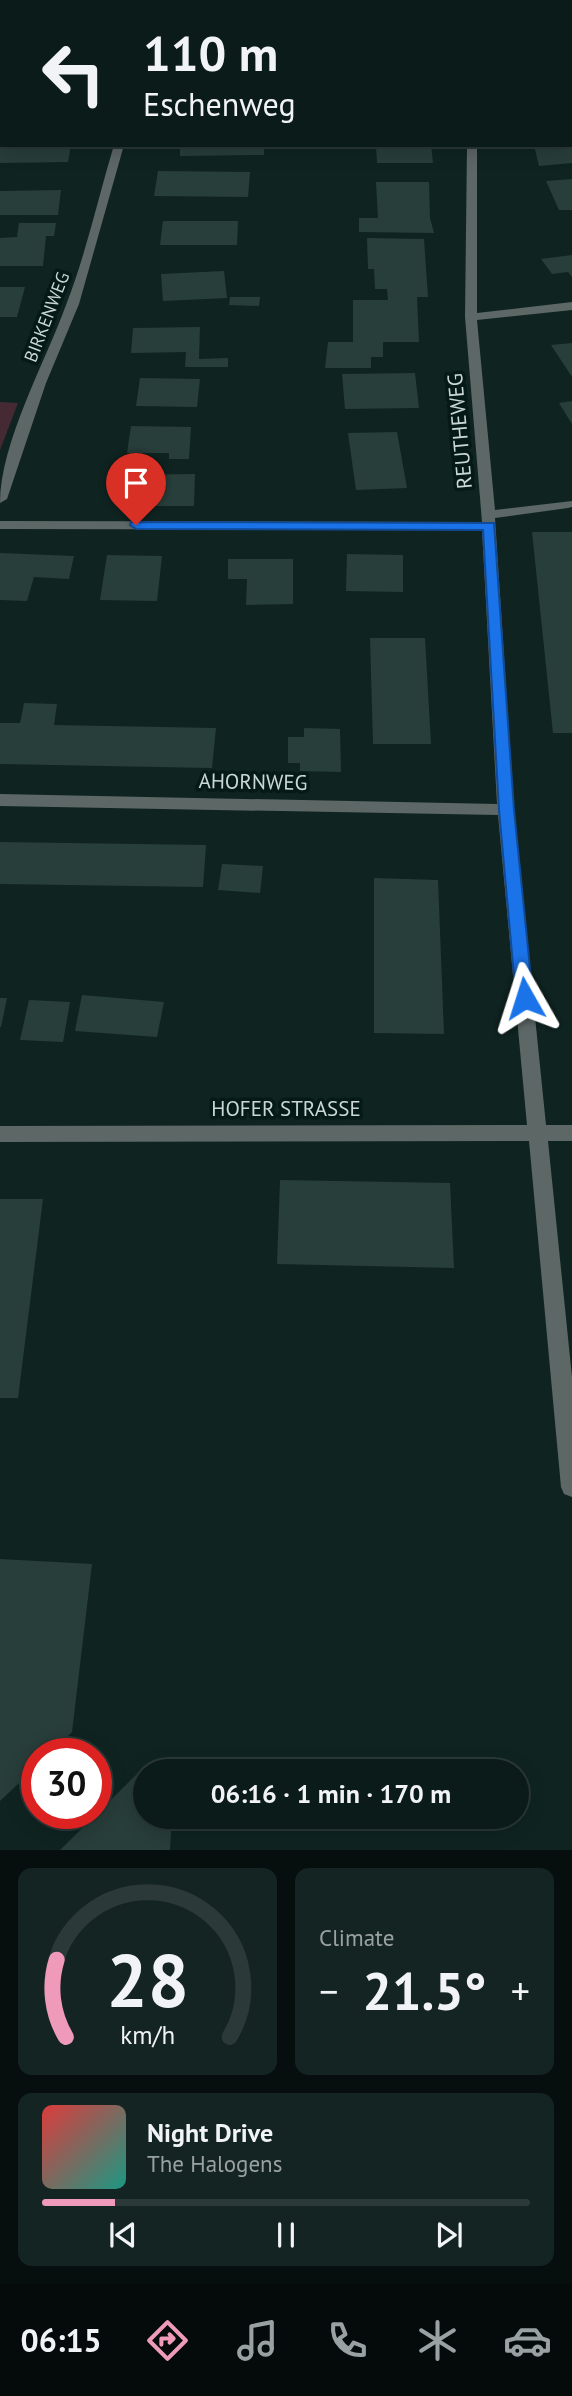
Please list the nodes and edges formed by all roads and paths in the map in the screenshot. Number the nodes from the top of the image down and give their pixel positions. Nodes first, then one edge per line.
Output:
1 (118, 147) edge
2 (472, 147) edge
3 (572, 306) edge
4 (471, 317) junction
5 (0, 499) edge
6 (568, 504) dead end
7 (489, 520) junction
8 (0, 525) edge
9 (0, 800) edge
10 (506, 810) junction
11 (538, 1132) junction
12 (572, 1133) edge
13 (0, 1134) edge
14 (572, 1487) edge

1 - 5 street, BIRKENWEG
2 - 4 street, REUTHEWEG
3 - 4 street
4 - 7 street, REUTHEWEG
6 - 7 street
7 - 8 street
7 - 10 street, REUTHEWEG
9 - 10 street, AHORNWEG
10 - 11 street, REUTHEWEG
11 - 12 street, HOFER STRASSE
11 - 13 street, HOFER STRASSE
11 - 14 street, REUTHEWEG

